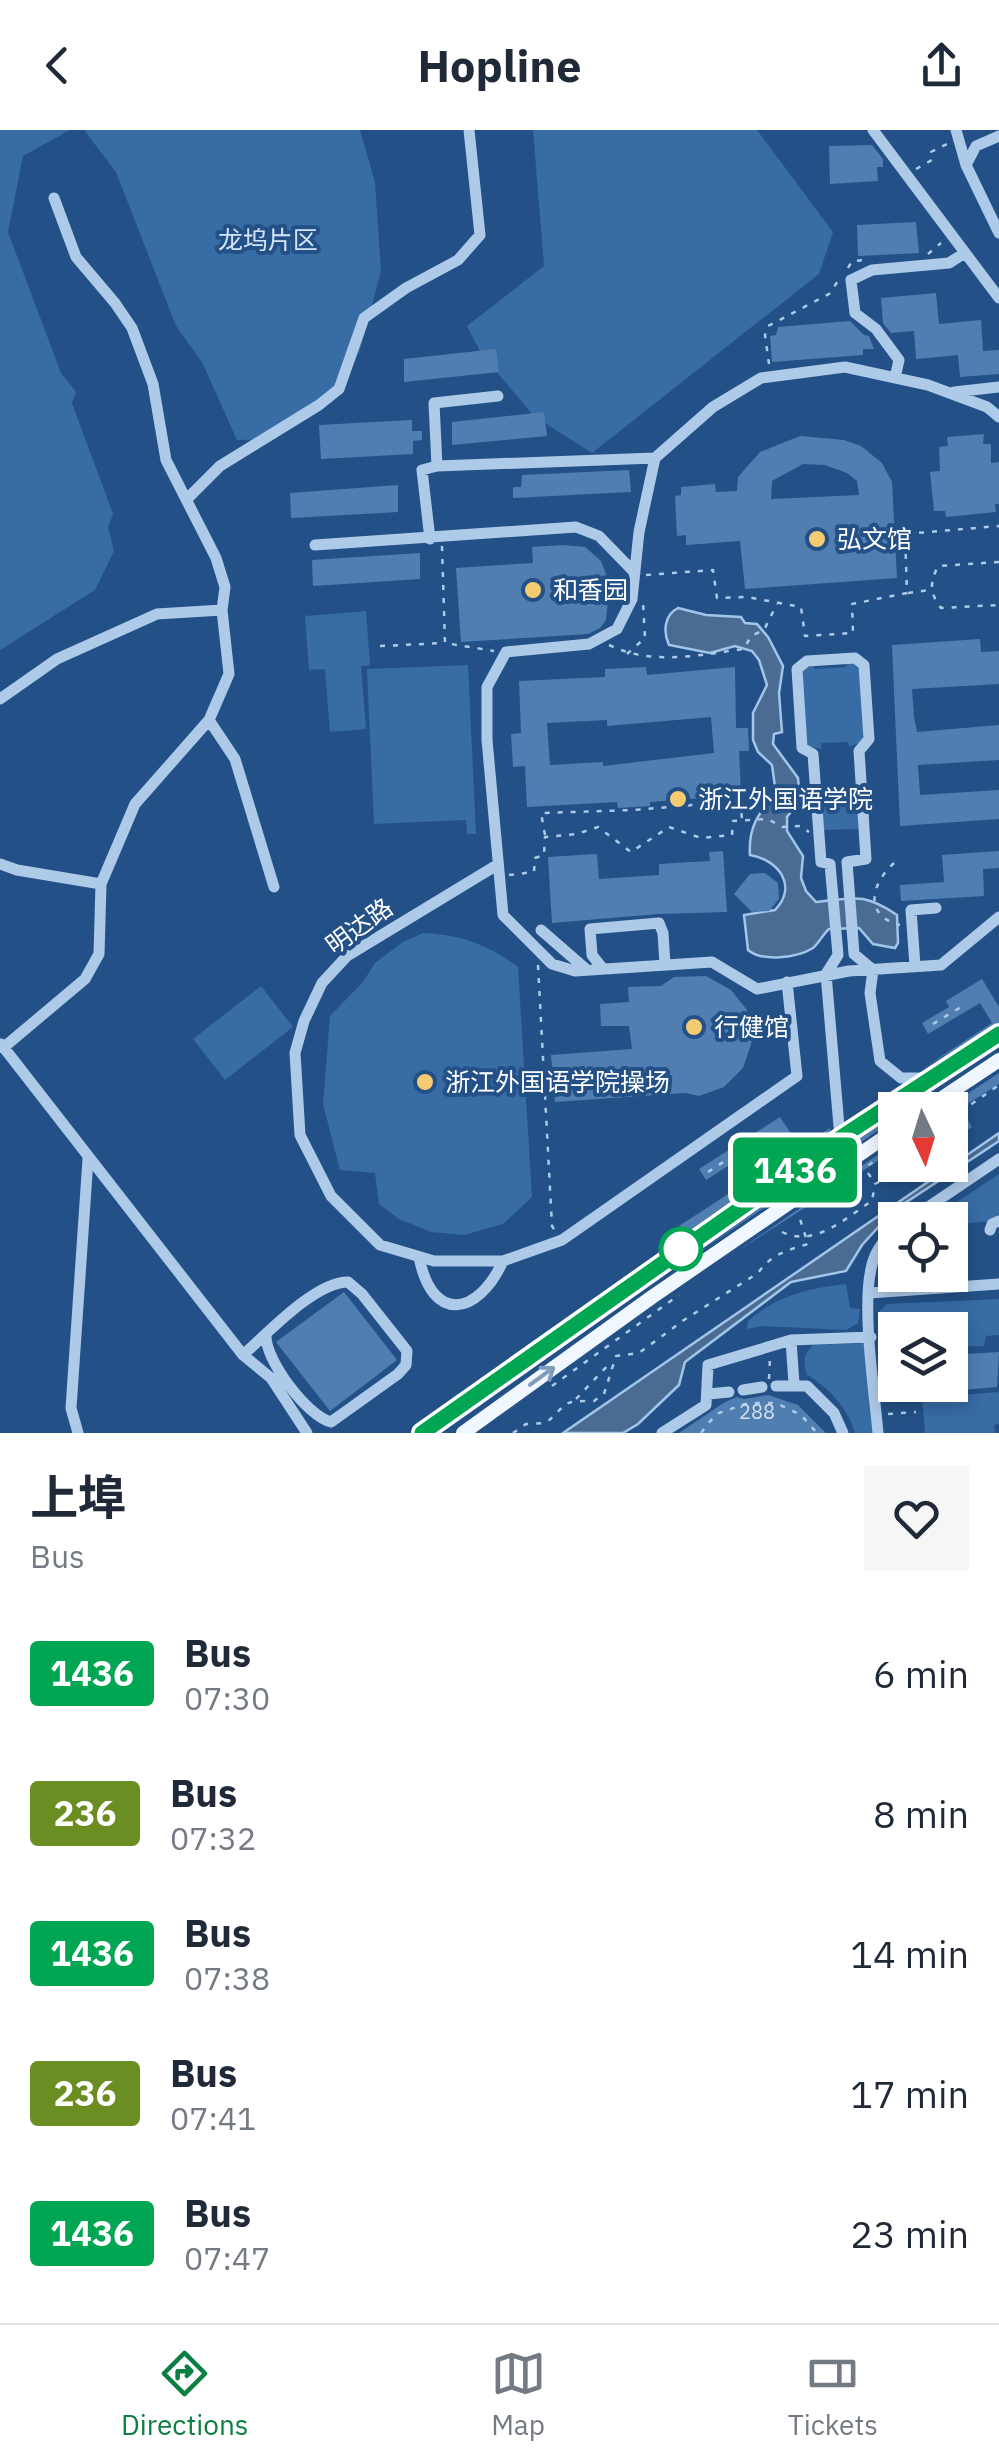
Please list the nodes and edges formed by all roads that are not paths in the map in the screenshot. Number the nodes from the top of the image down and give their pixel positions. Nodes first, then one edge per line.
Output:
1 (469, 130) edge
2 (873, 130) edge
3 (957, 134) edge
4 (999, 136) edge
5 (966, 166) junction
6 (54, 198) dead end
7 (999, 233) edge
8 (963, 254) junction
9 (999, 298) edge
10 (895, 378) junction
11 (999, 387) edge
12 (950, 393) junction
13 (498, 396) dead end
14 (999, 417) edge
15 (655, 458) junction
16 (437, 466) junction
17 (187, 500) junction
18 (436, 538) junction
19 (316, 544) dead end
20 (635, 575) junction
21 (222, 610) junction
22 (0, 698) edge
23 (209, 720) junction
24 (0, 864) edge
25 (497, 871) junction
26 (100, 884) junction
27 (274, 887) dead end
28 (936, 908) dead end
29 (999, 917) edge
30 (541, 930) dead end
31 (666, 965) junction
32 (914, 966) junction
33 (603, 969) junction
34 (587, 970) junction
35 (873, 970) junction
36 (826, 974) junction
37 (787, 982) junction
38 (999, 1034) edge
39 (1, 1045) edge
40 (999, 1060) edge
41 (930, 1078) junction
42 (951, 1092) edge
43 (840, 1138) junction
44 (878, 1142) edge
45 (88, 1159) junction
46 (999, 1159) edge
47 (936, 1202) edge
48 (878, 1249) edge
49 (419, 1256) junction
50 (503, 1261) junction
51 (996, 1281) edge
52 (868, 1293) junction
53 (266, 1335) junction
54 (871, 1337) junction
55 (791, 1340) junction
56 (243, 1355) junction
57 (794, 1384) junction
58 (708, 1394) junction
59 (78, 1433) edge
60 (307, 1433) edge
61 (422, 1433) edge
62 (463, 1433) edge
63 (662, 1433) edge
64 (843, 1433) edge
65 (878, 1433) edge

1 - 17 street
2 - 8 street
3 - 5 street
4 - 5 street
5 - 7 street
6 - 17 street
8 - 9 street
8 - 10 street
10 - 12 street
10 - 15 street
11 - 12 street
12 - 14 street
13 - 16 street
15 - 16 street
15 - 20 street
16 - 18 street
17 - 21 street
18 - 19 street
18 - 20 street
20 - 25 street
21 - 22 street
21 - 23 street
23 - 26 street
23 - 27 street
24 - 26 street
25 - 34 street
25 - 49 street, 明达路
26 - 39 street
28 - 32 street
29 - 32 street
30 - 34 street
31 - 33 street
31 - 33 street
31 - 37 street
32 - 35 street
33 - 34 street
35 - 36 street
35 - 36 street
35 - 41 street
36 - 37 street
36 - 43 street
37 - 50 street, 明达路
38 - 41 main road
39 - 45 street
40 - 42 main road
41 - 43 main road
43 - 61 main road
62 -> 44 main road
45 - 56 street
45 - 59 street
46 - 47 street
48 - 52 street
49 - 50 street, 明达路
49 - 50 street
51 - 52 street
52 - 54 street
53 - 53 street
53 - 56 street
54 - 55 street
54 - 65 street
55 - 57 street
55 - 58 street
56 - 60 street
57 - 58 street
57 - 64 street
58 - 63 street

